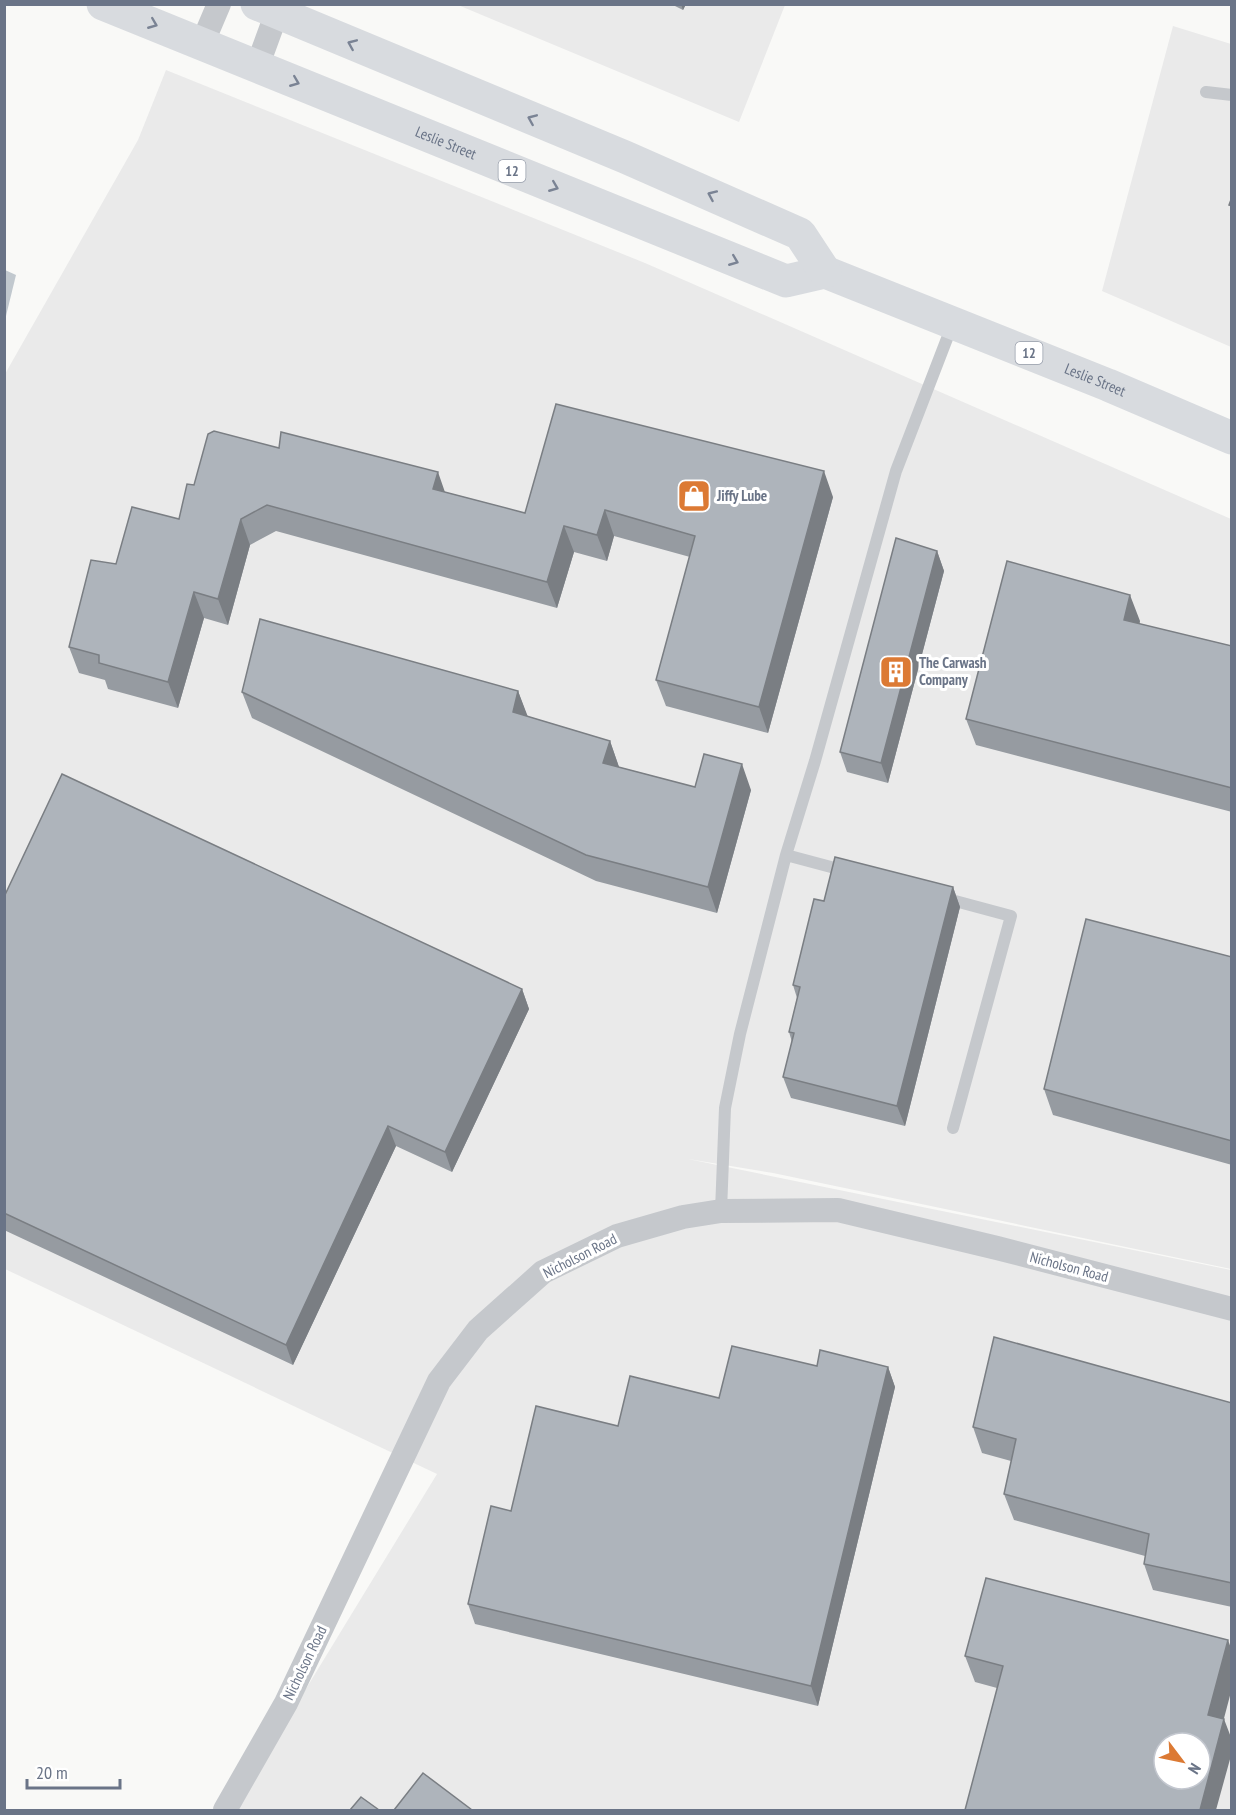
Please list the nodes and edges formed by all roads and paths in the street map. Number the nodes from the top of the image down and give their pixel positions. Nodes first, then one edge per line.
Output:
1 (103, 4) edge
2 (219, 4) edge
3 (271, 7) edge
4 (202, 44) junction
5 (257, 67) junction
6 (1206, 92) dead end
7 (1232, 95) edge
8 (825, 273) junction
9 (953, 322) junction
10 (1232, 438) edge
11 (786, 855) junction
12 (854, 873) edge
13 (932, 895) edge
14 (953, 1128) dead end
15 (721, 1211) junction
16 (1232, 1309) edge
17 (225, 1810) edge

1 -> 4 main road, Leslie Street / 12
2 - 4 street
3 - 5 street
8 -> 3 main road
4 - 5 main road, Leslie Street / 12
5 -> 8 main road, Leslie Street / 12
6 - 7 lane
8 - 9 main road, Leslie Street / 12
9 - 10 main road, Leslie Street / 12
9 - 11 lane
11 - 12 lane
11 - 15 lane
13 - 14 lane
15 - 16 street, Nicholson Road
15 - 17 street, Nicholson Road

